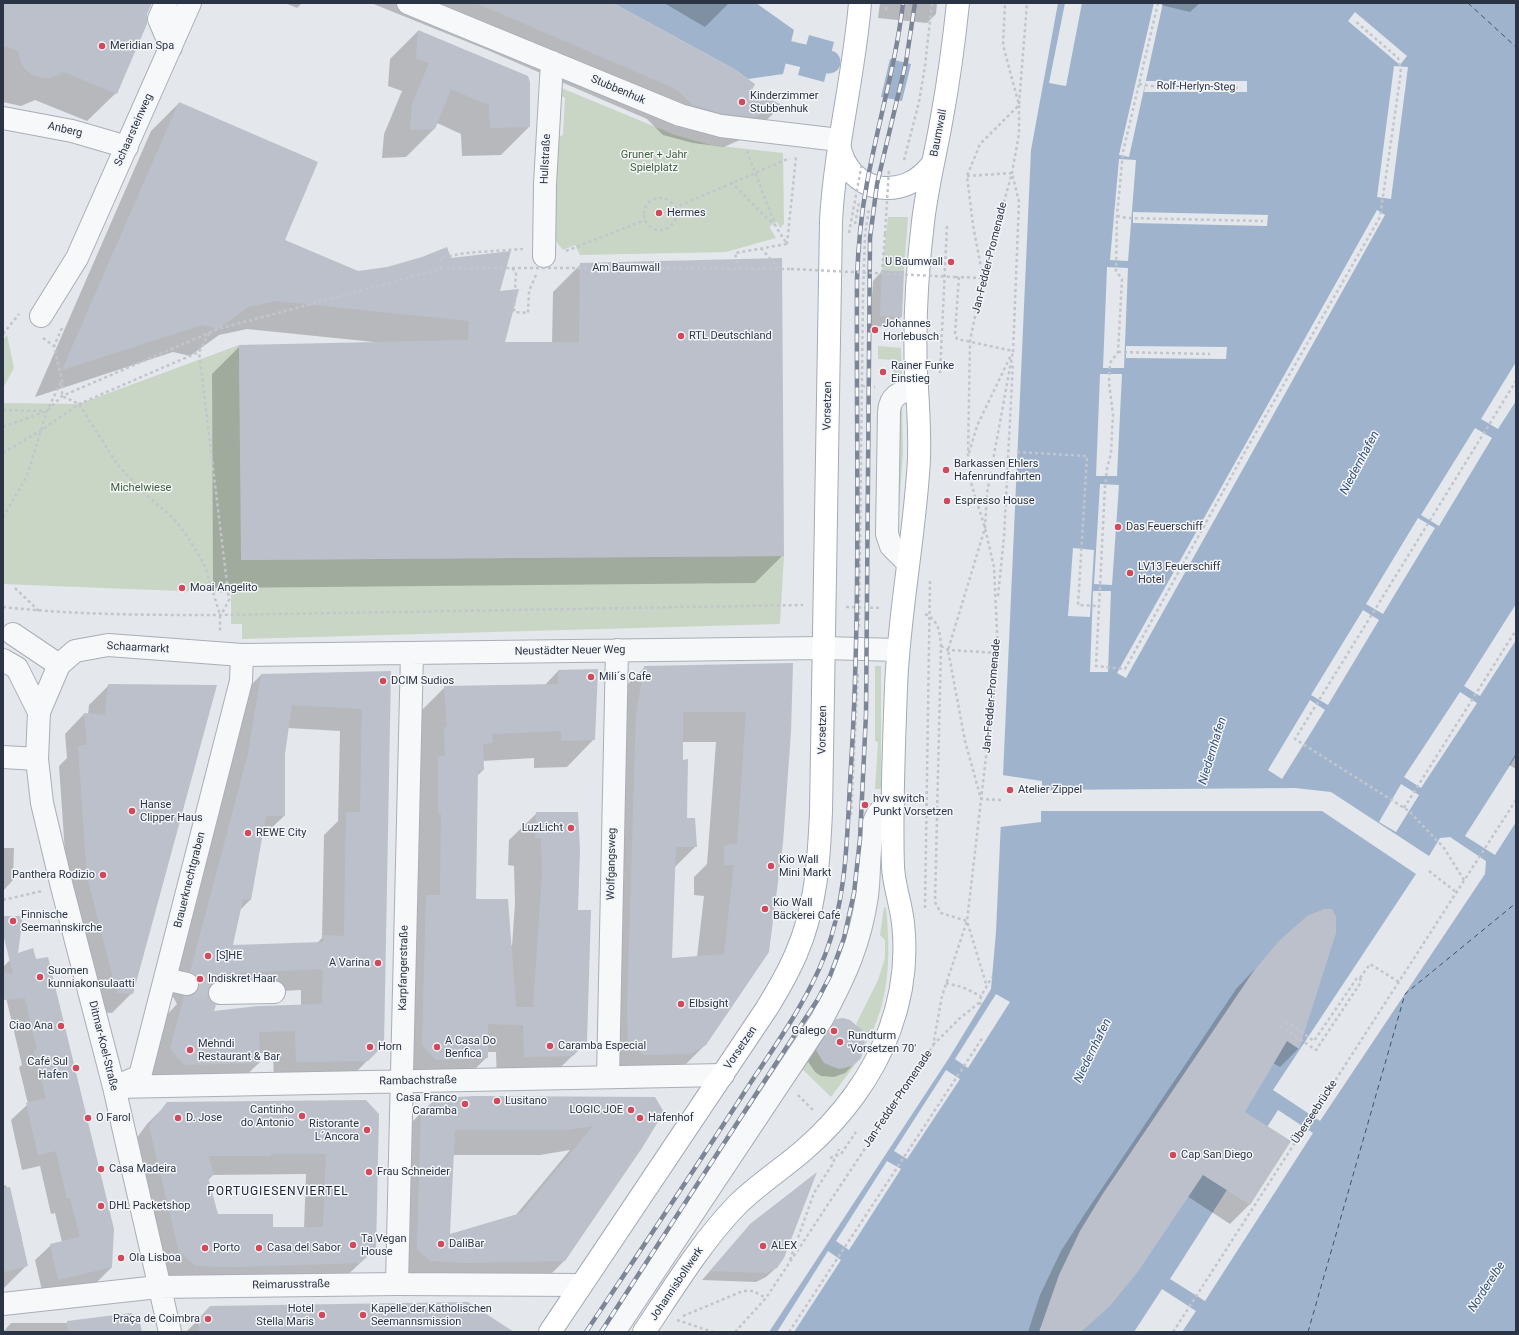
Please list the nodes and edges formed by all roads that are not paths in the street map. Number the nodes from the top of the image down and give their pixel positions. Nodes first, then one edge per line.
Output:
1 (166, 3) edge
2 (190, 3) edge
3 (408, 3) edge
4 (860, 3) edge
5 (958, 3) edge
6 (171, 47) junction
7 (552, 62) junction
8 (3, 118) edge
9 (839, 140) junction
10 (127, 146) junction
11 (933, 163) junction
12 (543, 251) road end
13 (31, 313) road end
14 (917, 387) junction
15 (908, 562) junction
16 (13, 634) dead end
17 (824, 648) junction
18 (617, 650) junction
19 (898, 650) junction
20 (412, 653) junction
21 (242, 655) junction
22 (3, 660) edge
23 (59, 665) junction
24 (39, 712) junction
25 (3, 757) edge
26 (37, 759) junction
27 (894, 800) junction
28 (165, 979) junction
29 (187, 984) tunnel mouth
30 (274, 992) dead end
31 (220, 993) tunnel mouth
32 (723, 1075) junction
33 (608, 1077) junction
34 (402, 1081) junction
35 (114, 1087) junction
36 (397, 1284) junction
37 (581, 1285) junction
38 (158, 1287) junction
39 (3, 1304) edge
40 (170, 1332) edge
41 (550, 1332) edge
42 (614, 1332) edge
43 (644, 1332) edge

1 - 6 street
2 - 6 street, Schaarsteinweg
3 - 7 street, Stubbenhuk
4 - 9 main road, Vorsetzen
5 - 11 main road, Baumwall
6 - 10 street, Schaarsteinweg
7 - 9 street, Stubbenhuk
7 - 12 street, Hullstraße
8 - 10 street, Anberg
9 - 11 main road
9 - 17 main road, Vorsetzen
10 - 13 street, Schaarsteinweg
11 - 14 main road, Baumwall
14 - 15 main road
14 - 15 street
15 - 19 main road
16 - 23 street
17 - 18 street, Neustädter Neuer Weg
17 - 19 street, Neustädter Neuer Weg
17 - 32 main road, Vorsetzen
18 - 20 street, Neustädter Neuer Weg
18 - 33 street, Wolfgangsweg
19 - 27 main road
20 - 21 street, Neustädter Neuer Weg
20 - 34 street, Karpfangerstraße
21 - 23 street, Schaarmarkt
21 - 28 street, Brauerknechtgraben
22 - 24 street
23 - 24 street, Schaarmarkt
24 - 26 street, Ditmar-Koel-Straße
25 - 26 street
26 - 35 street, Ditmar-Koel-Straße
27 - 42 street
27 - 43 main road, Johannisbollwerk
28 - 29 street
28 - 35 street, Brauerknechtgraben
30 - 31 street
32 - 33 street, Rambachstraße
32 - 37 main road, Vorsetzen
33 - 34 street, Rambachstraße
34 - 35 street, Rambachstraße
34 - 36 street, Karpfangerstraße
35 - 38 street, Ditmar-Koel-Straße
36 - 37 street, Reimarusstraße
36 - 38 street, Reimarusstraße
37 - 41 main road
38 - 39 street, Reimarusstraße
38 - 40 street, Ditmar-Koel-Straße

